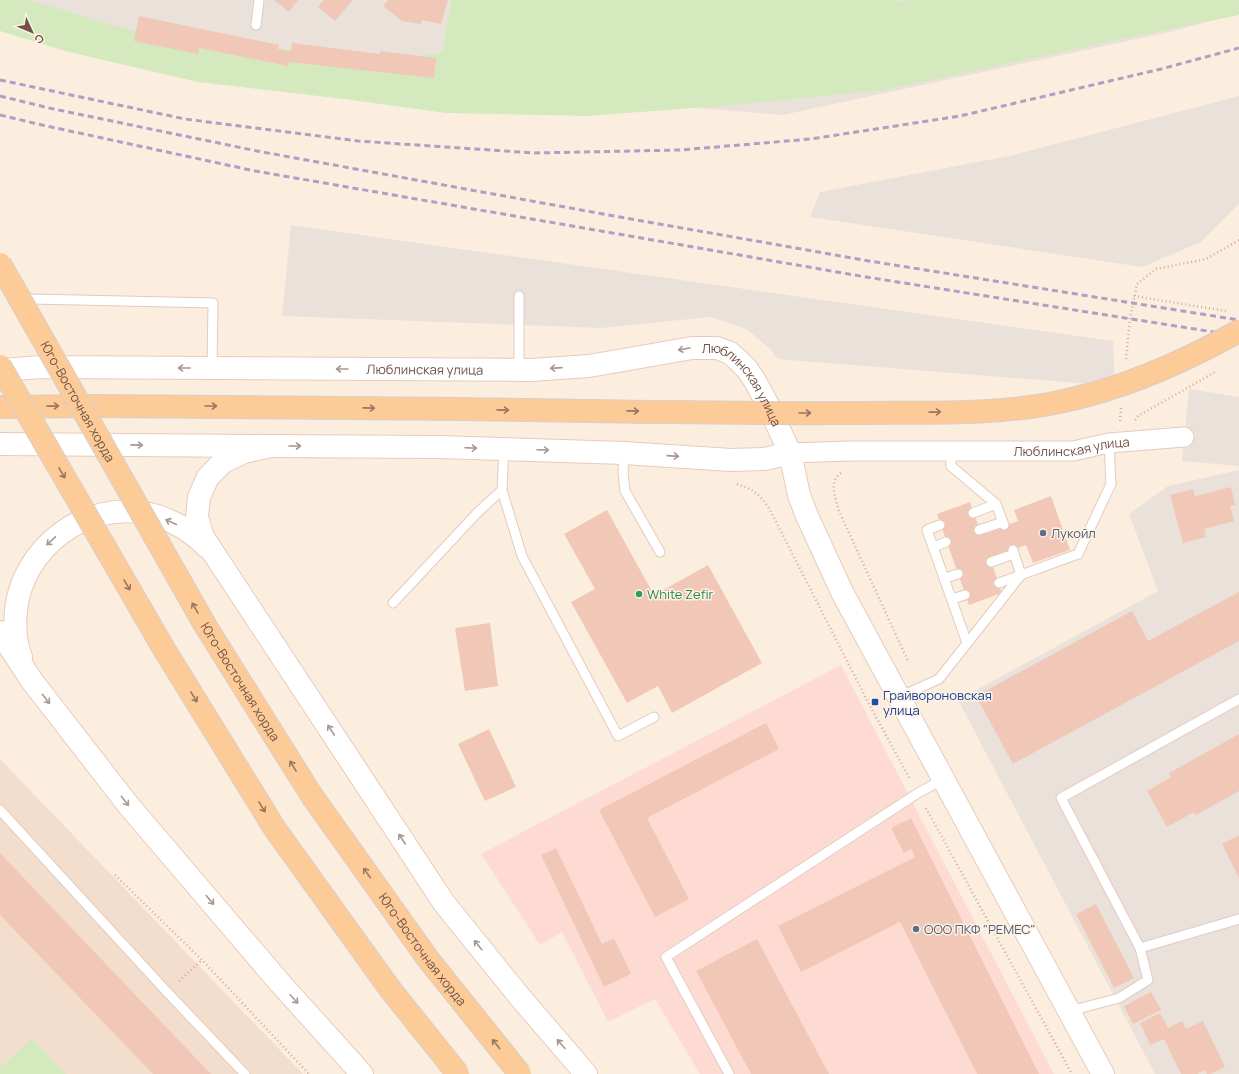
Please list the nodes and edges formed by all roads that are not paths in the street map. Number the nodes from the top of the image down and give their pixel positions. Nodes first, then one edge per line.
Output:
1 (259, 0) edge
2 (256, 25) dead end
3 (0, 264) edge
4 (0, 286) edge
5 (519, 296) dead end
6 (1235, 321) edge
7 (0, 366) edge
8 (212, 368) junction
9 (0, 370) edge
10 (519, 370) junction
11 (0, 407) edge
12 (1184, 438) dead end
13 (1114, 443) junction
14 (0, 444) edge
15 (271, 446) junction
16 (504, 449) junction
17 (951, 452) junction
18 (624, 453) junction
19 (790, 453) junction
20 (502, 490) junction
21 (996, 504) junction
22 (973, 513) dead end
23 (940, 525) dead end
24 (979, 530) dead end
25 (946, 542) dead end
26 (934, 547) junction
27 (660, 552) dead end
28 (214, 553) junction
29 (991, 562) dead end
30 (958, 574) dead end
31 (1021, 574) junction
32 (945, 578) junction
33 (999, 583) dead end
34 (965, 595) dead end
35 (952, 599) junction
36 (393, 603) dead end
37 (0, 632) edge
38 (967, 642) junction
39 (32, 681) junction
40 (899, 697) junction
41 (1239, 699) edge
42 (654, 717) dead end
43 (944, 779) junction
44 (0, 810) edge
45 (1239, 919) edge
46 (1140, 948) junction
47 (1070, 1011) junction
48 (245, 1074) edge
49 (362, 1074) edge
50 (458, 1074) edge
51 (520, 1074) edge
52 (586, 1074) edge
53 (729, 1074) edge
54 (1103, 1074) edge

1 - 2 lane
51 -> 3 main road, Юго-Восточная хорда, bridge
4 - 8 lane
5 - 10 lane
11 -> 6 main road, bridge
7 -> 50 main road, bridge
8 -> 9 main road, Люблинская улица
10 -> 8 main road, Люблинская улица
19 -> 10 main road, Люблинская улица
12 - 13 street, Люблинская улица
13 - 17 street, Люблинская улица
13 - 31 lane
14 -> 15 main road
15 -> 16 main road, Люблинская улица
15 - 28 main road
16 -> 18 main road, Люблинская улица
16 - 20 lane
17 - 19 street, Люблинская улица
17 - 21 lane
18 -> 19 main road, Люблинская улица
18 - 27 lane
19 - 40 main road
20 - 36 lane
20 - 42 lane
21 - 22 lane
21 - 24 lane
23 - 26 lane
25 - 26 lane
26 - 32 lane
28 -> 39 main road
52 -> 28 main road
29 - 31 lane
30 - 32 lane
31 - 33 lane
31 - 38 lane
32 - 35 lane
34 - 35 lane
35 - 38 lane
37 - 39 main road
38 - 40 lane
39 -> 49 main road
40 - 43 main road
41 - 46 lane
43 - 47 main road
43 - 53 lane
44 - 48 lane
45 - 46 lane
46 - 47 lane
47 - 54 main road

